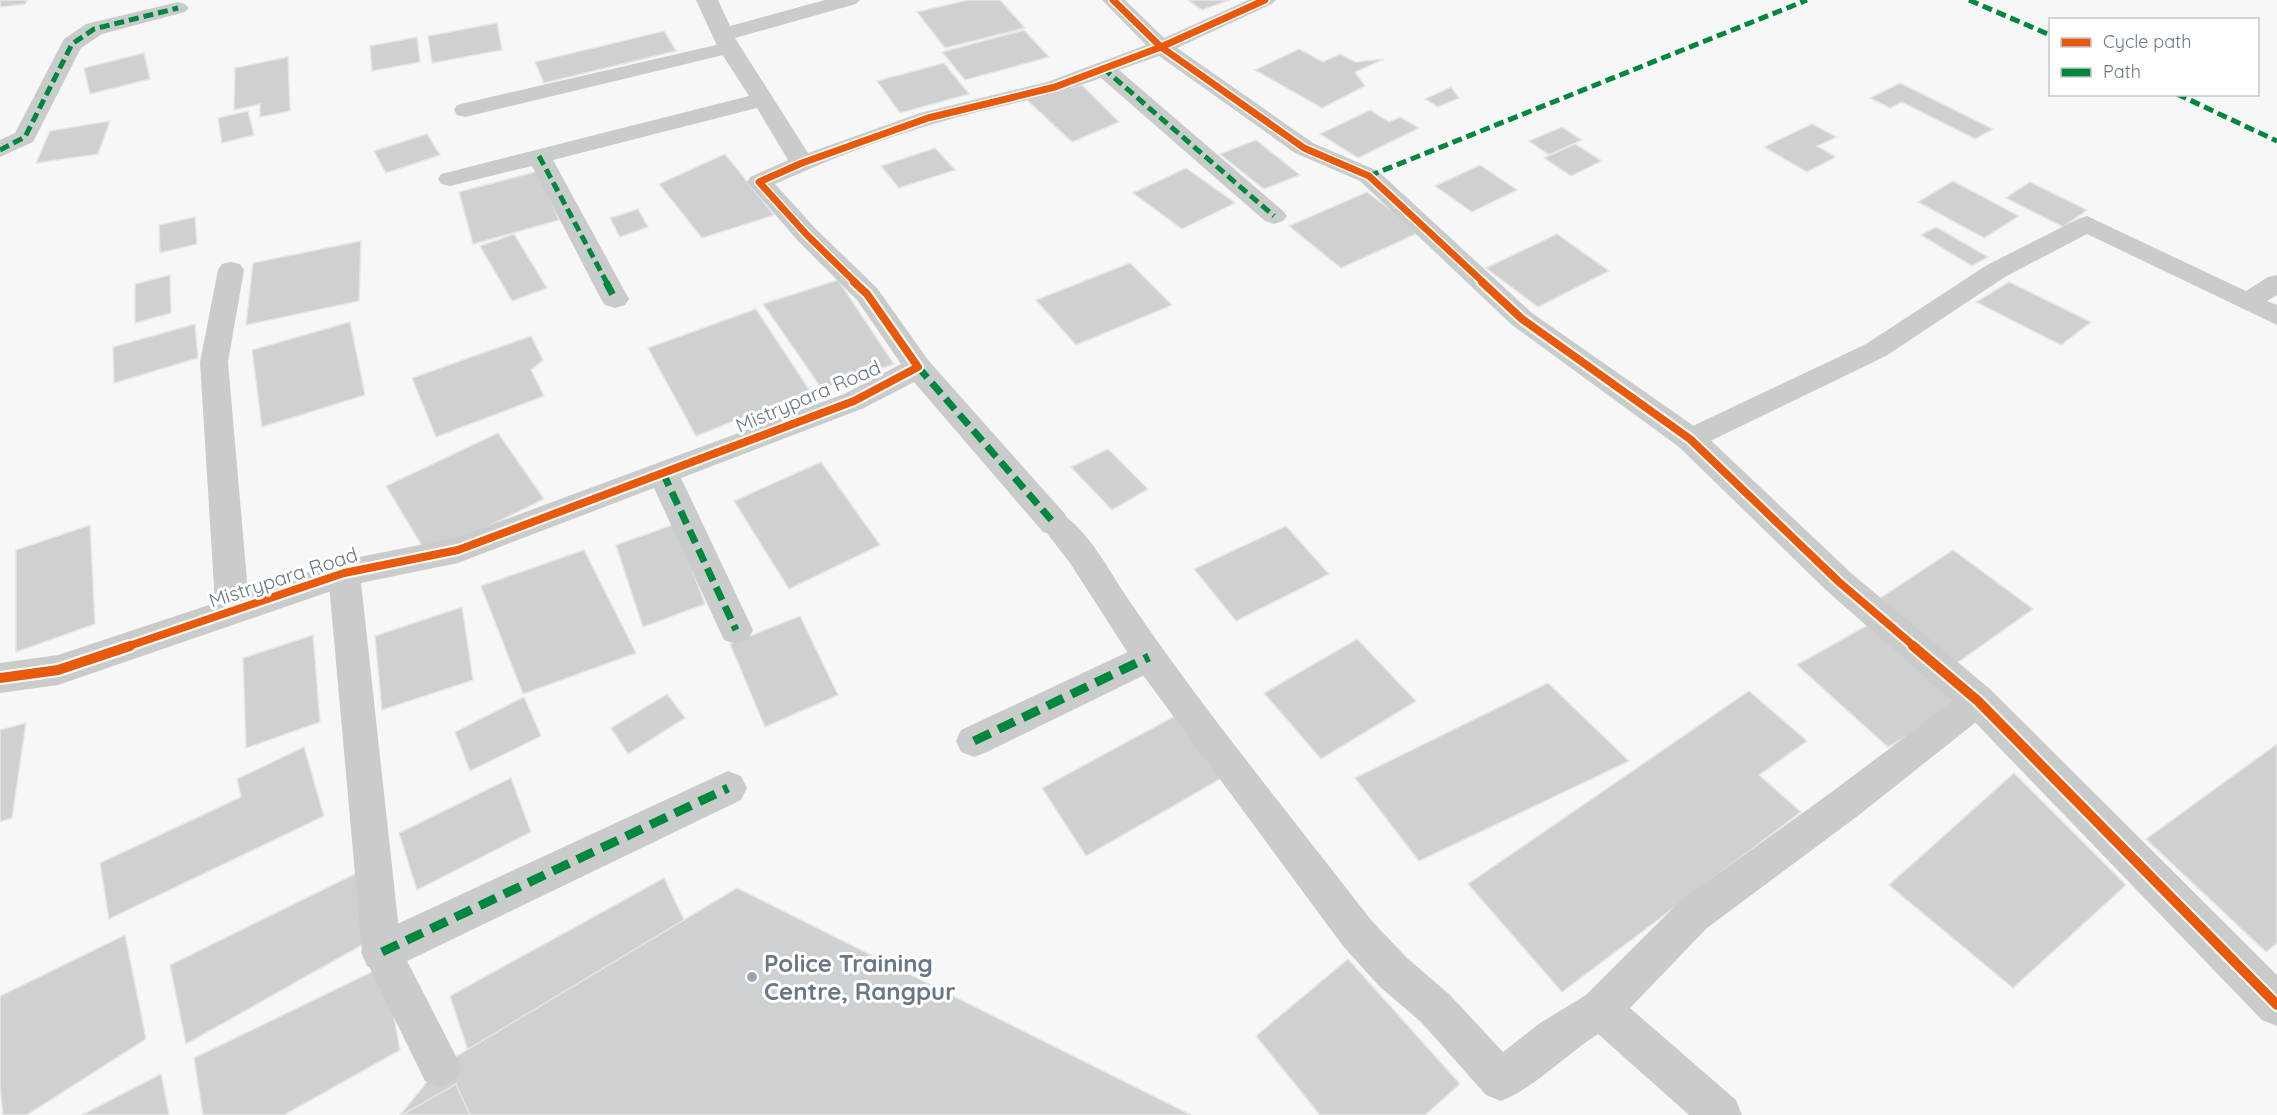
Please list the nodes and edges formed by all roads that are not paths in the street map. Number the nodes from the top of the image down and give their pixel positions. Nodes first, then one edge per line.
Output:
1 (707, 0) edge
2 (849, 0) edge
3 (1113, 0) edge
4 (1265, 0) edge
5 (177, 8) dead end
6 (725, 41) junction
7 (1161, 47) junction
8 (1103, 68) junction
9 (763, 99) junction
10 (465, 110) dead end
11 (0, 150) edge
12 (539, 156) junction
13 (802, 163) junction
14 (450, 179) dead end
15 (1274, 216) dead end
16 (231, 270) dead end
17 (2277, 283) edge
18 (615, 299) dead end
19 (2248, 301) junction
20 (2277, 316) edge
21 (918, 367) junction
22 (1690, 439) junction
23 (663, 473) junction
24 (1054, 523) joint
25 (344, 573) junction
26 (233, 611) junction
27 (736, 630) dead end
28 (1149, 657) junction
29 (0, 678) edge
30 (1978, 701) junction
31 (974, 741) dead end
32 (728, 788) dead end
33 (382, 952) junction
34 (2277, 1005) edge
35 (1600, 1009) junction
36 (440, 1066) dead end
37 (1721, 1115) edge

1 - 6 street
2 - 6 street
3 - 7 street
4 - 7 street, Mistrypara Road
5 - 11 street
6 - 9 street
6 - 10 lane
7 - 8 street, Mistrypara Road
7 - 22 street
8 - 13 street, Mistrypara Road
8 - 15 street
9 - 12 street
9 - 13 street
12 - 14 street
12 - 18 street
13 - 21 street, Mistrypara Road
16 - 26 street
17 - 19 lane
19 - 20 lane
19 - 22 lane
21 - 23 street, Mistrypara Road
21 - 24 street
22 - 30 street
23 - 25 street, Mistrypara Road
23 - 27 street
24 - 28 lane
25 - 26 street, Mistrypara Road
25 - 33 lane
26 - 29 street, Mistrypara Road
28 - 31 street
28 - 35 lane
30 - 34 street
30 - 35 lane
32 - 33 street
33 - 36 lane
35 - 37 lane

